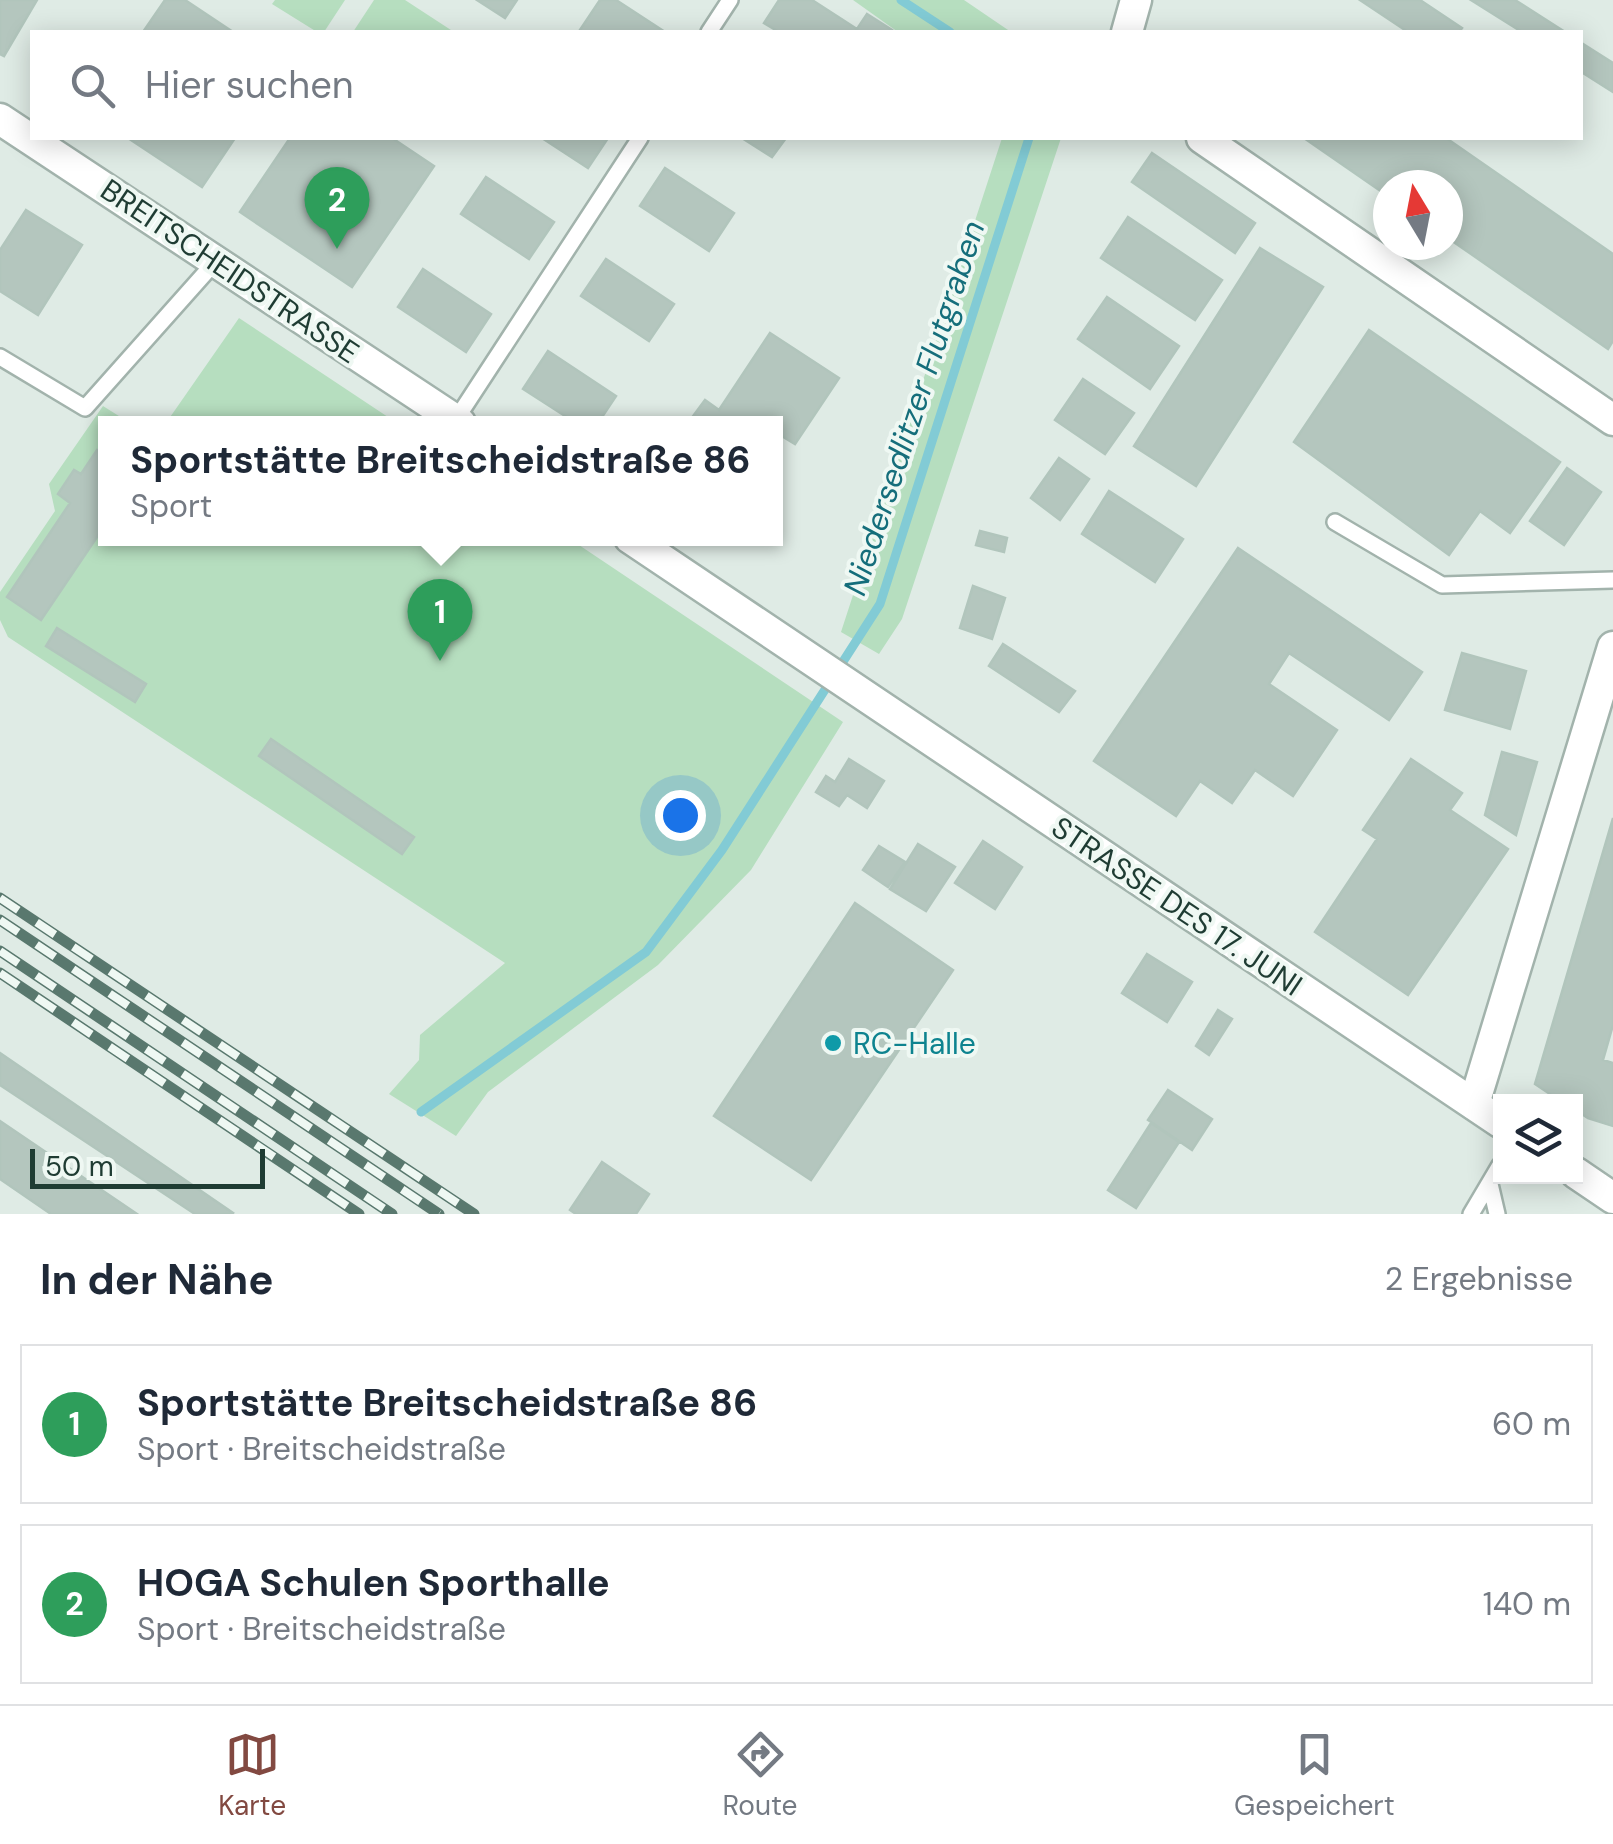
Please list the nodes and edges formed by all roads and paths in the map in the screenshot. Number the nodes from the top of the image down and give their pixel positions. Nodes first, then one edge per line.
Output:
1 (730, 0) edge
2 (1136, 0) edge
3 (710, 30) edge
4 (1128, 30) edge
5 (0, 119) edge
6 (30, 139) edge
7 (32, 140) edge
8 (639, 140) edge
9 (1205, 140) edge
10 (215, 262) junction
11 (0, 357) edge
12 (448, 416) edge
13 (461, 416) edge
14 (1613, 420) edge
15 (1335, 522) dead end
16 (642, 546) edge
17 (1613, 580) edge
18 (1613, 647) edge
19 (1474, 1104) junction
20 (1493, 1117) edge
21 (1583, 1177) edge
22 (1493, 1178) edge
23 (1490, 1184) junction
24 (1613, 1198) edge
25 (1471, 1214) edge
26 (1497, 1214) edge

1 - 3 lane
2 - 4 street
5 - 6 street, BREITSCHEIDSTRASSE
7 - 10 street, BREITSCHEIDSTRASSE
8 - 13 lane
9 - 14 street
10 - 11 lane
10 - 12 street, BREITSCHEIDSTRASSE
15 - 17 lane
16 - 19 street, STRASSE DES 17. JUNI
18 - 19 street
19 - 20 street, STRASSE DES 17. JUNI
21 - 24 street
22 - 23 lane
23 - 25 lane
23 - 26 lane

